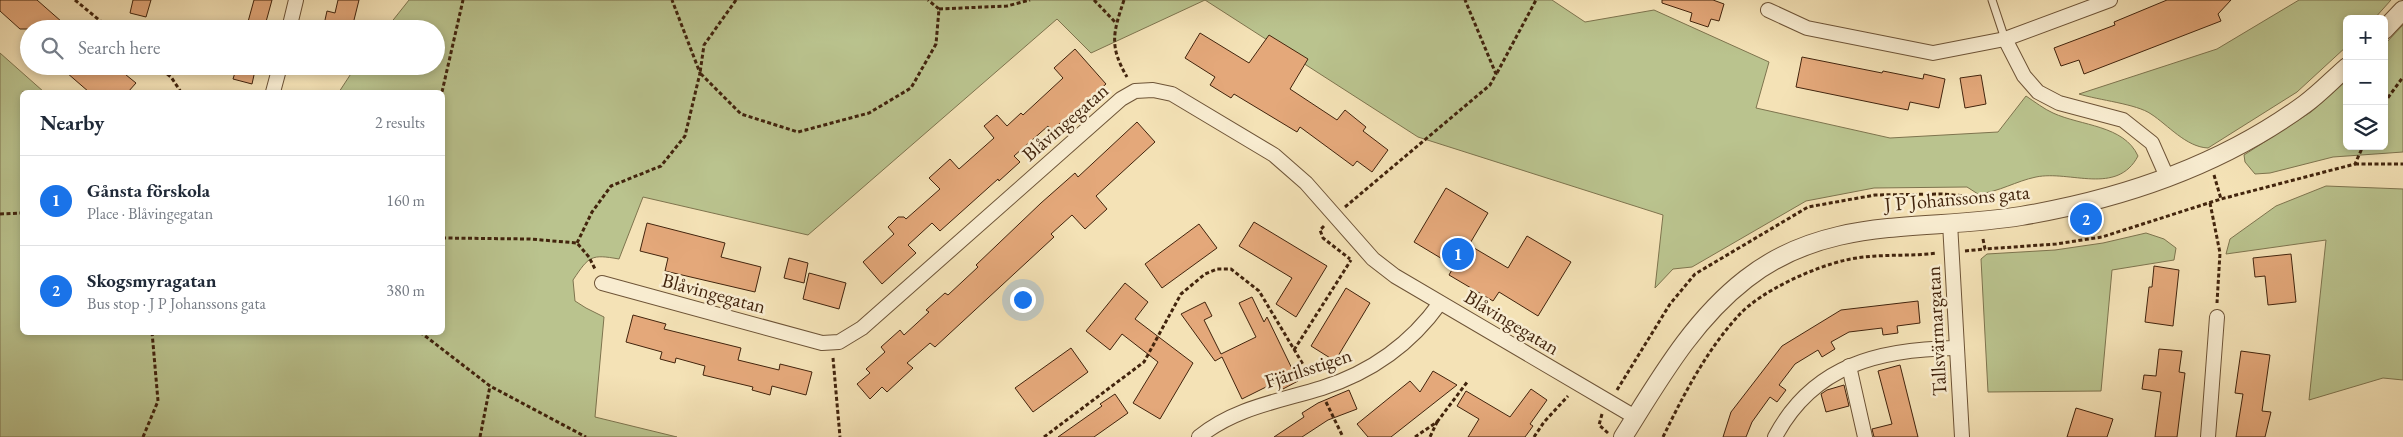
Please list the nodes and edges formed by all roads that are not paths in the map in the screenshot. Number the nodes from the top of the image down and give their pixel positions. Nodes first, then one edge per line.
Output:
1 (296, 0) edge
2 (1992, 0) edge
3 (2110, 0) edge
4 (1768, 10) dead end
5 (2403, 10) edge
6 (291, 20) edge
7 (2388, 26) edge
8 (2005, 38) junction
9 (2343, 71) edge
10 (278, 75) edge
11 (274, 90) edge
12 (2167, 177) junction
13 (1950, 223) junction
14 (602, 283) road end
15 (1440, 302) junction
16 (2217, 317) road end
17 (1956, 348) junction
18 (1849, 366) junction
19 (1636, 418) junction
20 (1199, 437) edge
21 (1623, 437) edge
22 (1775, 437) edge
23 (1865, 437) edge
24 (1962, 437) edge
25 (2208, 437) edge

1 - 6 street
2 - 8 lane
3 - 8 street
4 - 8 street
5 - 7 street
8 - 12 street
9 - 12 street, J P Johanssons gata
10 - 11 street
12 - 13 street, J P Johanssons gata
13 - 17 street, Tallsvärmargatan
13 - 19 street, J P Johanssons gata
14 - 15 street, Blåvingegatan
15 - 19 street, Blåvingegatan
15 - 20 street, Fjärilsstigen
16 - 25 street
17 - 18 street
17 - 24 street, Tallsvärmargatan
18 - 22 street
18 - 23 street
19 - 21 street, J P Johanssons gata

